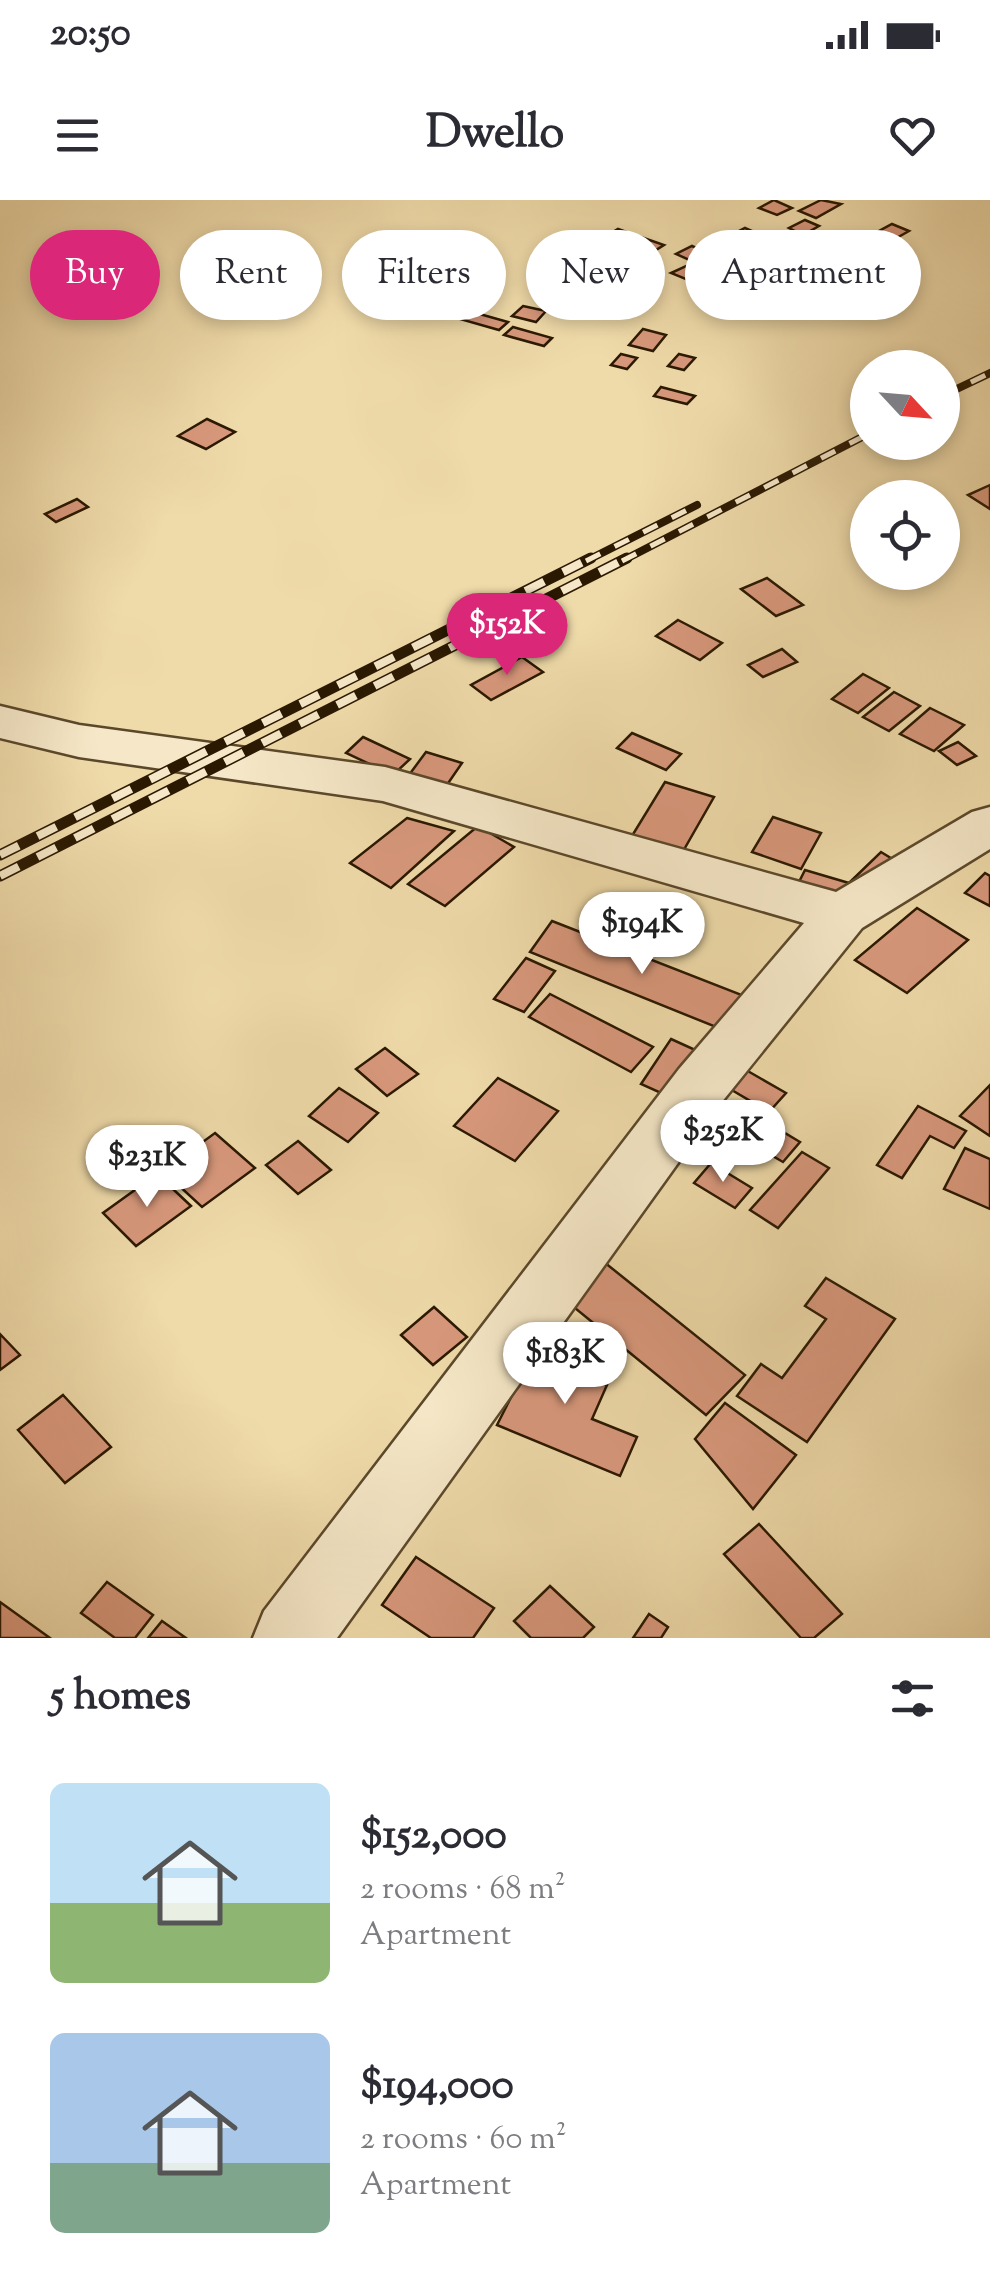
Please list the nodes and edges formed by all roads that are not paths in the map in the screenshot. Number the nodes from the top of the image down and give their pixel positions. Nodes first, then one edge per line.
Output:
1 (0, 722) edge
2 (990, 826) edge
3 (842, 914) junction
4 (291, 1638) edge

1 - 3 street
2 - 3 street
3 - 4 street

